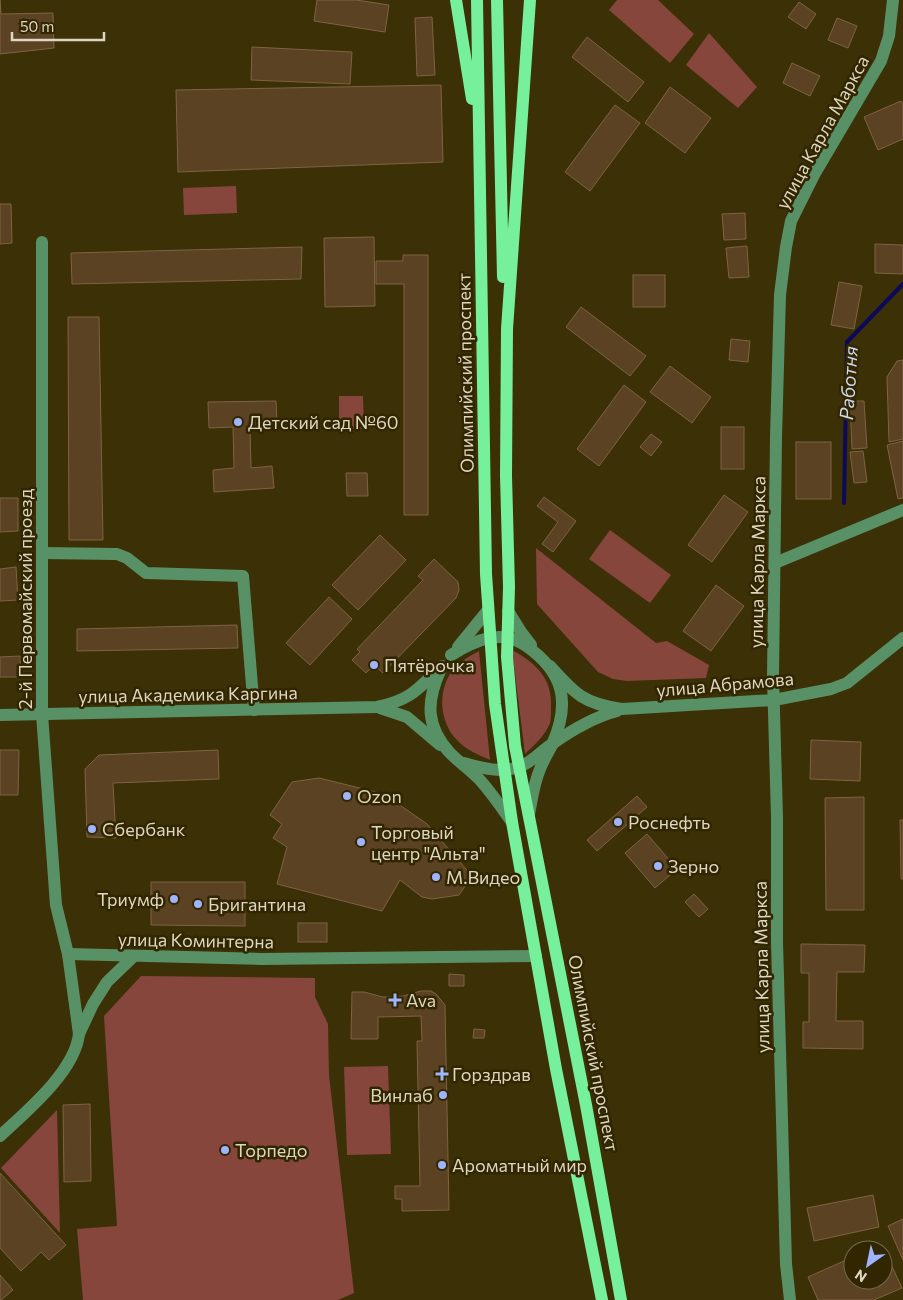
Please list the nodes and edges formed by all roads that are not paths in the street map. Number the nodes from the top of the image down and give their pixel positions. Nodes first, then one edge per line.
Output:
1 (456, 0) edge
2 (477, 0) edge
3 (497, 0) edge
4 (530, 0) edge
5 (894, 0) edge
6 (479, 136) junction
7 (42, 242) dead end
8 (507, 329) junction
9 (903, 510) edge
10 (42, 553) junction
11 (775, 564) junction
12 (488, 610) junction
13 (508, 611) junction
14 (490, 637) junction
15 (506, 637) junction
16 (903, 638) edge
17 (537, 653) junction
18 (451, 655) junction
19 (442, 666) junction
20 (550, 666) junction
21 (774, 700) junction
22 (377, 707) junction
23 (622, 709) junction
24 (254, 710) junction
25 (42, 714) junction
26 (0, 715) edge
27 (552, 744) junction
28 (450, 753) junction
29 (461, 762) junction
30 (519, 767) junction
31 (505, 769) junction
32 (529, 814) junction
33 (512, 822) junction
34 (68, 954) junction
35 (134, 956) junction
36 (536, 956) junction
37 (79, 1034) junction
38 (0, 1136) edge
39 (602, 1300) edge
40 (621, 1300) edge
41 (790, 1300) edge

1 - 6 main road
2 - 6 main road
3 - 8 main road
4 - 8 main road
5 - 11 street, улица Карла Маркса
6 - 12 main road, Олимпийский проспект
7 - 10 street, 2-й Первомайский проезд
8 - 13 main road, Олимпийский проспект
9 - 11 street
10 - 24 street
10 - 25 street, 2-й Первомайский проезд
11 - 21 street, улица Карла Маркса
12 - 14 main road, Олимпийский проспект
12 - 18 street, Олимпийский проспект
13 - 15 main road, Олимпийский проспект
13 - 17 street, Олимпийский проспект
14 - 15 street, Олимпийский проспект
14 - 18 street, Олимпийский проспект
14 - 31 main road, Олимпийский проспект
15 - 17 street, Олимпийский проспект
15 - 30 main road, Олимпийский проспект
16 - 21 street, улица Абрамова
17 - 20 street, Олимпийский проспект
18 - 19 street, Олимпийский проспект
19 - 22 street
19 - 28 street, Олимпийский проспект
20 - 23 street
20 - 27 street, Олимпийский проспект
21 - 23 street, улица Абрамова
21 - 41 street, улица Карла Маркса
22 - 24 street, улица Академика Каргина
22 - 28 street
23 - 27 street
24 - 25 street, улица Академика Каргина
25 - 26 street, улица Академика Каргина
25 - 34 street, 2-й Первомайский проезд
27 - 30 street, Олимпийский проспект
27 - 32 street, Олимпийский проспект
28 - 29 street, Олимпийский проспект
29 - 31 street, Олимпийский проспект
29 - 33 street, Олимпийский проспект
30 - 31 street, Олимпийский проспект
30 - 32 main road, Олимпийский проспект
31 - 33 main road, Олимпийский проспект
32 - 40 main road, Олимпийский проспект
33 - 36 main road, Олимпийский проспект
34 - 35 street, улица Коминтерна
34 - 37 street
35 - 36 street, улица Коминтерна
35 - 37 street
36 - 39 main road, Олимпийский проспект
37 - 38 street

